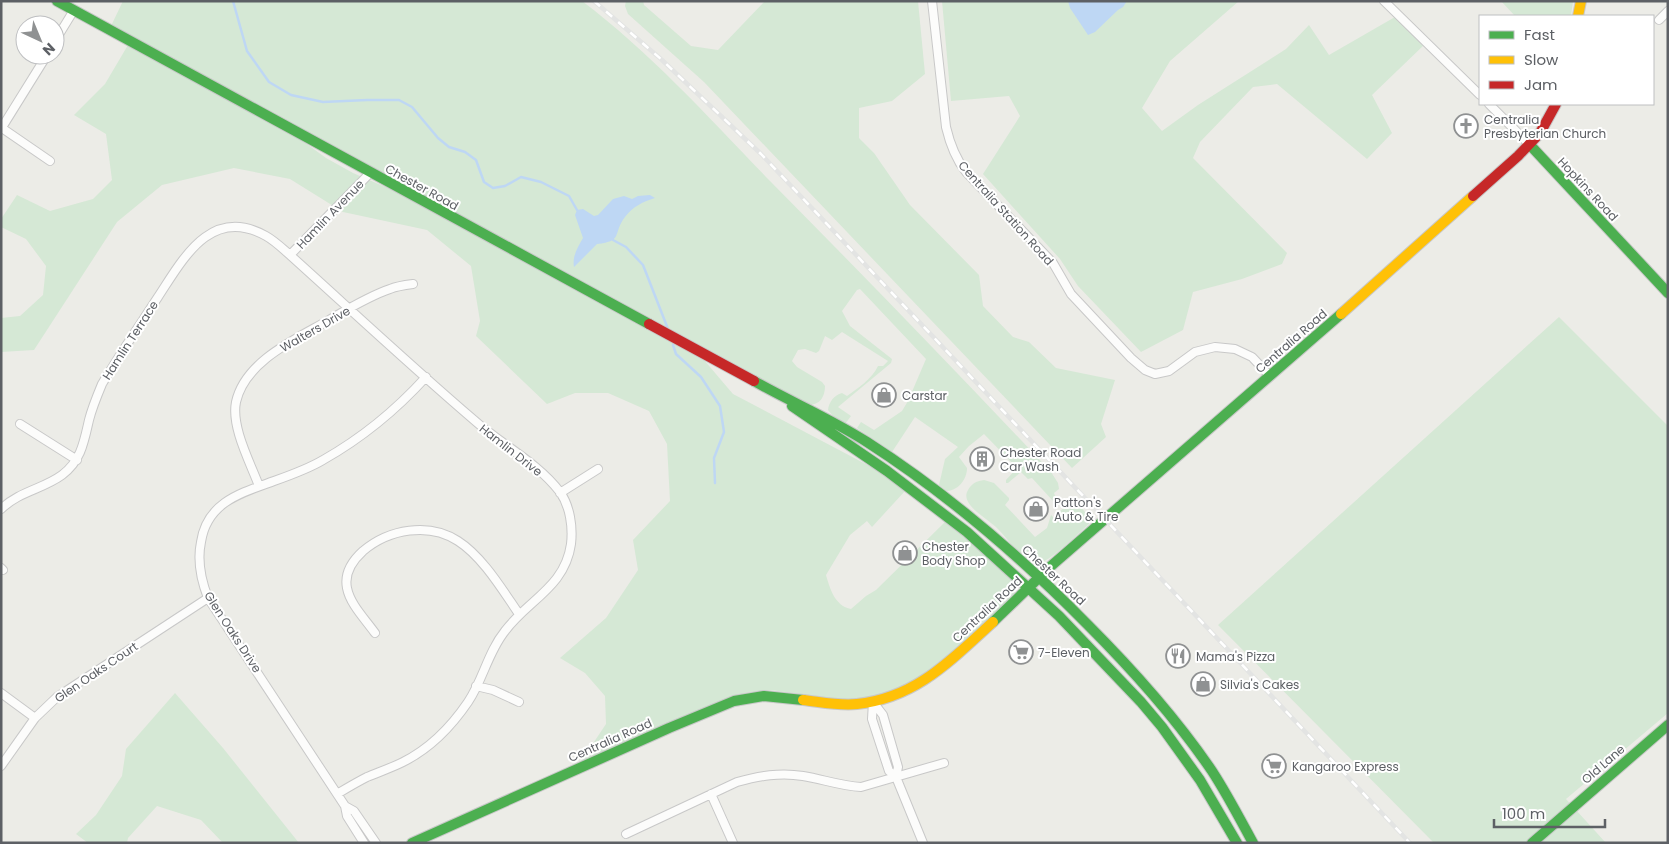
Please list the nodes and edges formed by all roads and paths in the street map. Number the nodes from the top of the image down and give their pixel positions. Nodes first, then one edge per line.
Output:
1 (57, 1) edge
2 (932, 1) edge
3 (1384, 1) edge
4 (1581, 1) edge
5 (74, 10) junction
6 (1668, 11) edge
7 (1578, 15) edge
8 (1659, 20) dead end
9 (65, 25) edge
10 (40, 65) edge
11 (1479, 94) edge
12 (1490, 105) edge
13 (1556, 105) edge
14 (2, 129) edge
15 (1530, 145) junction
16 (50, 161) dead end
17 (370, 173) junction
18 (290, 255) junction
19 (413, 284) dead end
20 (1668, 293) edge
21 (349, 308) junction
22 (1270, 376) junction
23 (426, 377) junction
24 (774, 393) junction
25 (20, 424) dead end
26 (77, 460) junction
27 (598, 469) dead end
28 (259, 486) junction
29 (560, 493) junction
30 (1, 509) edge
31 (1039, 577) junction
32 (1029, 587) junction
33 (208, 598) junction
34 (520, 614) junction
35 (375, 632) dead end
36 (476, 686) junction
37 (1, 693) edge
38 (519, 702) dead end
39 (873, 702) junction
40 (35, 718) junction
41 (1668, 725) edge
42 (944, 763) dead end
43 (1, 766) edge
44 (896, 777) junction
45 (337, 794) junction
46 (712, 794) junction
47 (345, 806) junction
48 (626, 834) dead end
49 (364, 843) edge
50 (376, 843) edge
51 (412, 843) edge
52 (733, 843) edge
53 (922, 843) edge
54 (1236, 843) edge
55 (1252, 843) edge
56 (1532, 843) edge

1 - 5 main road, Chester Road
2 - 22 street, Centralia Station Road
3 - 11 street
4 - 7 main road
5 - 9 street
5 - 17 main road, Chester Road
6 - 8 street
10 - 14 street
12 - 15 street, Hopkins Road
13 - 15 main road, Centralia Road
14 - 16 street
15 - 20 main road, Hopkins Road
15 - 22 main road, Centralia Road
17 - 18 street, Hamlin Avenue
17 - 24 main road, Chester Road
18 - 21 street, Hamlin Drive
18 - 26 street, Hamlin Terrace
19 - 21 street, Walters Drive
21 - 23 street, Hamlin Drive
21 - 28 street, Walters Drive
22 - 31 main road, Centralia Road
23 - 28 street, Glen Oaks Drive
23 - 29 street, Hamlin Drive
24 - 31 main road, Chester Road
24 - 32 main road, Chester Road
25 - 26 street
26 - 30 street, Hamlin Terrace
27 - 29 street
28 - 33 street, Glen Oaks Drive
29 - 34 street, Hamlin Drive
31 - 32 main road, Centralia Road
31 - 55 main road, Chester Road
32 - 39 main road, Centralia Road
32 - 54 main road, Chester Road
33 - 40 street, Glen Oaks Court
33 - 45 street, Glen Oaks Drive
34 - 35 street
34 - 36 street, Hamlin Drive
36 - 38 street
36 - 45 street, Hamlin Drive
37 - 40 street
39 - 44 street
39 - 44 street
39 - 51 main road, Centralia Road
40 - 43 street, Glen Oaks Court
41 - 56 main road, Old Lane
42 - 44 street
44 - 46 street
44 - 53 street
45 - 47 street, Glen Oaks Drive
46 - 48 street
46 - 52 street
47 - 49 street, Glen Oaks Drive
47 - 50 street, Glen Oaks Drive

